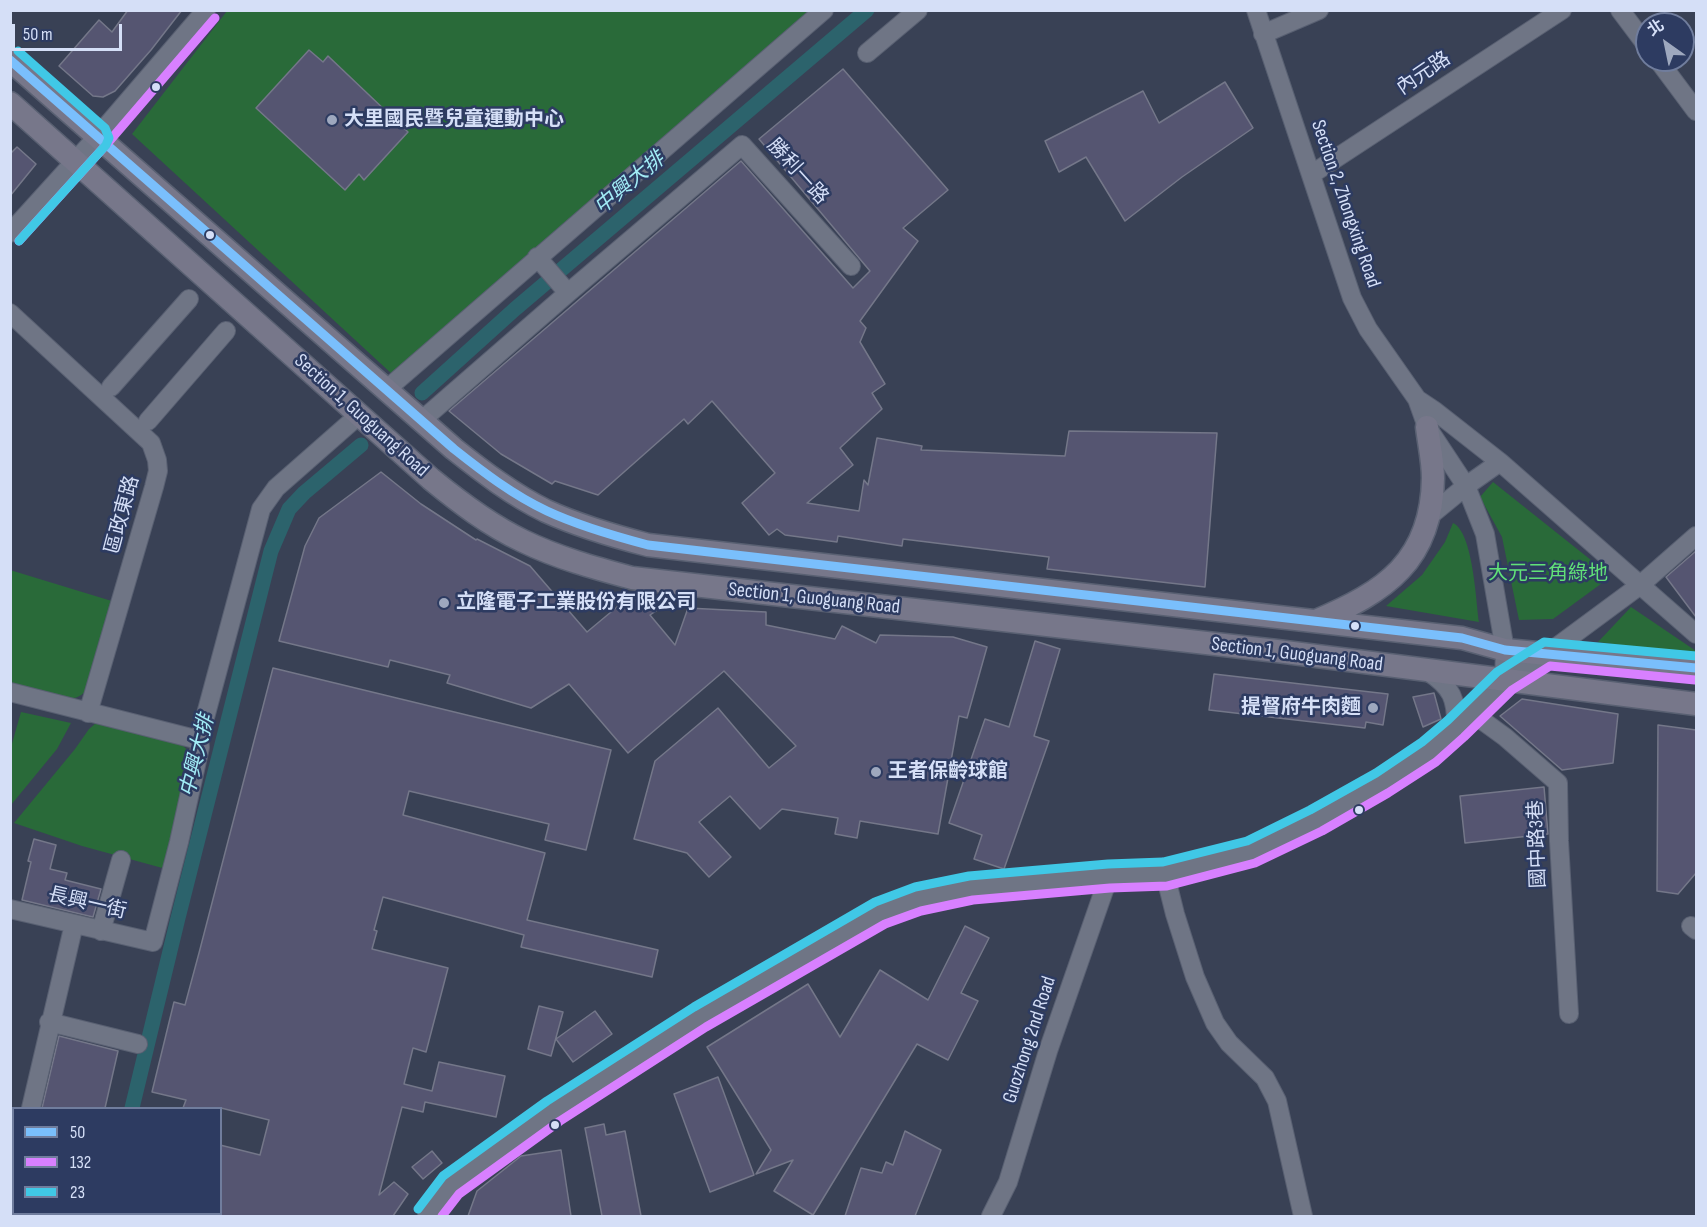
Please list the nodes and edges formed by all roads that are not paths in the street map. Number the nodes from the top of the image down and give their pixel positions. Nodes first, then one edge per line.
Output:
1 (206, 10) edge
2 (824, 10) edge
3 (918, 10) edge
4 (1256, 10) edge
5 (1319, 10) edge
6 (1562, 10) edge
7 (1620, 10) edge
8 (1635, 30) edge
9 (1263, 34) junction
10 (867, 53) dead end
11 (10, 60) edge
12 (1667, 72) edge
13 (10, 103) edge
14 (1696, 111) edge
15 (97, 137) junction
16 (75, 160) junction
17 (1312, 174) junction
18 (10, 233) edge
19 (537, 257) junction
20 (851, 266) dead end
21 (568, 293) junction
22 (189, 298) dead end
23 (10, 313) edge
24 (226, 331) dead end
25 (111, 387) dead end
26 (387, 389) junction
27 (1417, 399) junction
28 (360, 416) junction
29 (422, 420) junction
30 (148, 421) dead end
31 (1427, 427) junction
32 (1500, 462) junction
33 (1466, 486) junction
34 (1427, 518) junction
35 (1696, 536) edge
36 (1640, 586) junction
37 (1316, 622) junction
38 (1696, 634) edge
39 (1505, 650) junction
40 (1547, 654) junction
41 (1696, 668) edge
42 (1427, 671) junction
43 (1504, 681) junction
44 (10, 692) edge
45 (1696, 704) edge
46 (88, 713) junction
47 (1472, 713) junction
48 (1456, 729) junction
49 (199, 740) junction
50 (121, 860) dead end
51 (1165, 874) junction
52 (1108, 876) junction
53 (10, 909) edge
54 (74, 924) junction
55 (101, 931) junction
56 (1569, 1014) dead end
57 (50, 1022) junction
58 (138, 1044) dead end
59 (31, 1107) edge
60 (427, 1216) edge
61 (991, 1216) edge
62 (1303, 1216) edge

1 - 15 street
2 - 19 street
3 - 10 street
4 - 9 street, Section 2, Zhongxing Road
5 - 9 street
6 - 17 street, 內元路
7 - 8 street
9 - 17 street, Section 2, Zhongxing Road
11 - 15 main road, Section 1, Guoguang Road
12 - 14 street
13 - 16 main road, Section 1, Guoguang Road
15 - 16 street
15 - 26 main road, Section 1, Guoguang Road
16 - 18 street
16 - 28 main road, Section 1, Guoguang Road
17 - 27 street, Section 2, Zhongxing Road
19 - 21 street
19 - 26 street
20 - 21 street, 勝利一路
21 - 29 street, 勝利一路
22 - 25 street
23 - 46 street, 區政東路
24 - 30 street
26 - 29 main road, Section 1, Guoguang Road
27 - 31 street, Section 2, Zhongxing Road
27 - 32 street, Section 2, Zhongxing Road
28 - 42 main road, Section 1, Guoguang Road
28 - 49 street
29 - 37 main road, Section 1, Guoguang Road
31 - 33 street, Section 2, Zhongxing Road
31 - 34 main road
32 - 33 street
32 - 36 street, Section 2, Zhongxing Road
33 - 34 street
33 - 39 street, Section 2, Zhongxing Road
34 - 37 main road
35 - 36 street
36 - 38 street, Section 2, Zhongxing Road
36 - 40 street
37 - 39 main road, Section 1, Guoguang Road
39 - 40 main road, Section 1, Guoguang Road
39 - 43 street, Section 2, Zhongxing Road
40 - 41 main road, Section 1, Guoguang Road
40 - 43 street
42 - 43 main road, Section 1, Guoguang Road
42 - 48 street
43 - 45 main road, Section 1, Guoguang Road
43 - 47 street
44 - 46 street
46 - 49 street
47 - 48 street
47 - 56 street, 國中路3巷
48 - 51 street
49 - 55 street, 長興一街
50 - 55 street
51 - 52 street
51 - 62 street
52 - 60 street
52 - 61 street, Guozhong 2nd Road
53 - 54 street, 長興一街
54 - 55 street, 長興一街
54 - 57 street
57 - 58 street
57 - 59 street

